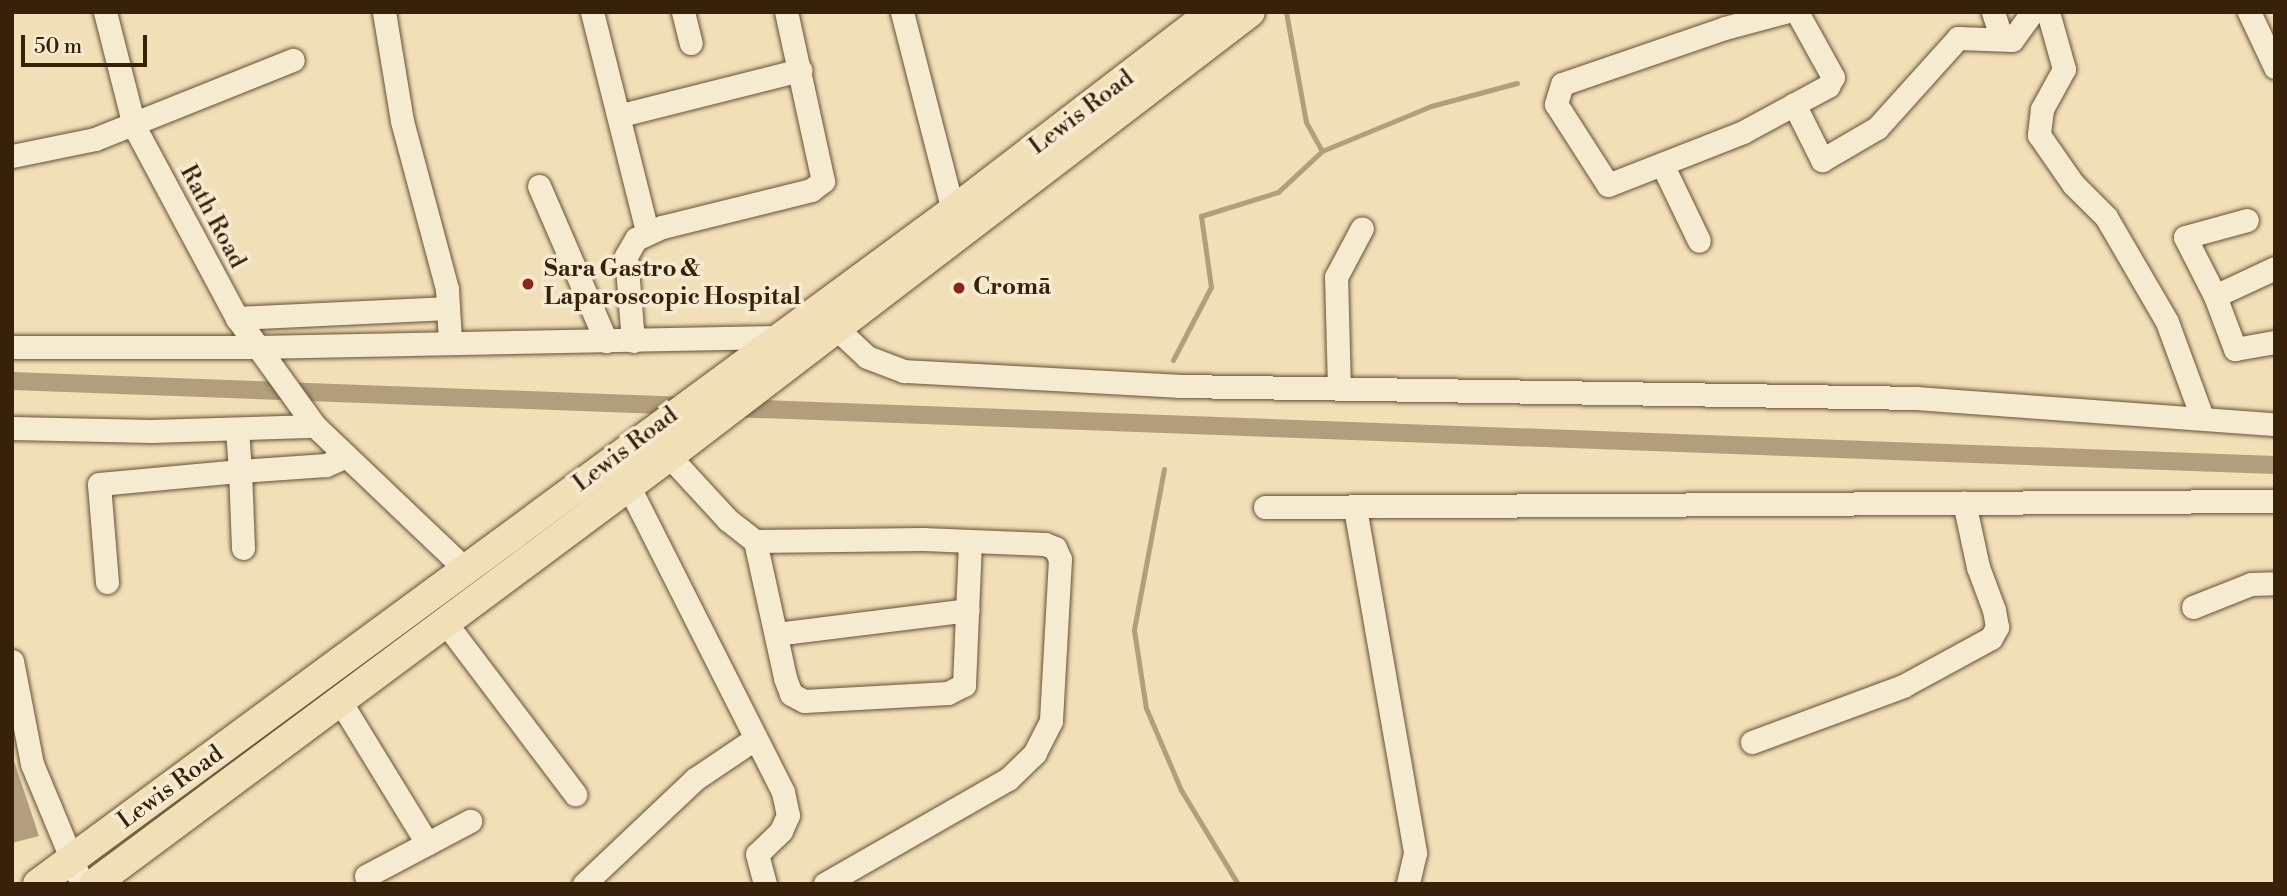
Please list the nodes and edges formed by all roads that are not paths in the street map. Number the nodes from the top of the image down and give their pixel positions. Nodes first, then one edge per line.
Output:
1 (105, 12) edge
2 (384, 12) edge
3 (593, 12) edge
4 (683, 12) edge
5 (786, 12) edge
6 (902, 12) edge
7 (1250, 12) edge
8 (1785, 12) edge
9 (1797, 12) edge
10 (1993, 12) edge
11 (2032, 12) edge
12 (2048, 12) edge
13 (2249, 12) edge
14 (1210, 13) edge
15 (2002, 39) junction
16 (691, 43) dead end
17 (293, 60) dead end
18 (2275, 67) edge
19 (800, 70) junction
20 (1139, 84) junction
21 (1794, 104) junction
22 (621, 115) junction
23 (134, 125) junction
24 (12, 156) edge
25 (1662, 164) junction
26 (539, 186) dead end
27 (959, 220) junction
28 (2247, 220) dead end
29 (1362, 228) dead end
30 (647, 231) junction
31 (1699, 241) dead end
32 (2275, 268) edge
33 (2215, 296) junction
34 (448, 308) junction
35 (237, 318) junction
36 (836, 328) junction
37 (777, 337) junction
38 (450, 341) junction
39 (606, 341) junction
40 (633, 341) junction
41 (2275, 342) edge
42 (12, 347) edge
43 (256, 347) junction
44 (1339, 389) junction
45 (2202, 417) junction
46 (2275, 424) edge
47 (315, 426) junction
48 (12, 428) edge
49 (237, 429) junction
50 (674, 439) junction
51 (346, 456) junction
52 (240, 471) junction
53 (628, 485) junction
54 (2275, 501) edge
55 (1964, 502) junction
56 (1265, 508) dead end
57 (1356, 508) junction
58 (755, 541) junction
59 (970, 542) junction
60 (243, 548) dead end
61 (464, 569) junction
62 (107, 582) dead end
63 (2275, 583) edge
64 (484, 593) junction
65 (2193, 607) dead end
66 (968, 610) junction
67 (445, 622) junction
68 (775, 634) junction
69 (12, 661) edge
70 (340, 701) junction
71 (755, 738) junction
72 (1752, 742) dead end
73 (575, 794) dead end
74 (470, 821) dead end
75 (427, 844) junction
76 (78, 871) edge
77 (366, 876) dead end
78 (38, 884) edge
79 (94, 884) edge
80 (584, 884) edge
81 (765, 884) edge
82 (825, 884) edge
83 (1408, 884) edge

1 - 23 street, Rath Road
2 - 34 street
3 - 22 street
4 - 16 street
5 - 19 street
6 - 27 street
7 - 20 main road, Lewis Road
8 - 25 street
9 - 21 street
10 - 15 street
11 - 15 street
12 - 45 street
13 - 18 street
14 - 20 main road, Lewis Road
15 - 21 street
17 - 23 street
19 - 22 street
19 - 30 street
20 - 27 main road, Lewis Road
21 - 25 street
22 - 30 street
23 - 24 street
23 - 35 street, Rath Road
25 - 31 street
26 - 39 street
27 - 36 main road, Lewis Road
27 - 37 main road, Lewis Road
28 - 33 street
29 - 44 street
30 - 40 street
32 - 33 street
33 - 41 street
34 - 35 street
34 - 38 street
35 - 43 street, Rath Road
36 - 44 street
36 - 50 main road, Lewis Road
37 - 40 street
37 - 50 main road, Lewis Road
38 - 39 street
38 - 43 street
39 - 40 street
42 - 43 street
43 - 47 street, Rath Road
44 - 45 street
45 - 46 street
47 - 49 street
47 - 51 street, Rath Road
48 - 49 street
49 - 52 street
50 - 53 main road, Lewis Road
50 - 58 street
50 - 61 main road, Lewis Road
51 - 52 street
51 - 61 street, Rath Road
52 - 60 street
52 - 62 street
53 - 64 main road, Lewis Road
53 - 71 street
54 - 55 street
55 - 57 street
55 - 72 street
56 - 57 street
57 - 83 street
58 - 59 street
58 - 68 street
59 - 66 street
59 - 82 street
61 - 64 main road
61 - 76 main road, Lewis Road
63 - 65 street
64 - 67 main road, Lewis Road
66 - 68 street
66 - 68 street
67 - 70 main road, Lewis Road
67 - 73 street
69 - 76 street
70 - 75 street
70 - 79 main road, Lewis Road
71 - 80 street
71 - 81 street
74 - 75 street
75 - 77 street
76 - 78 main road, Lewis Road

